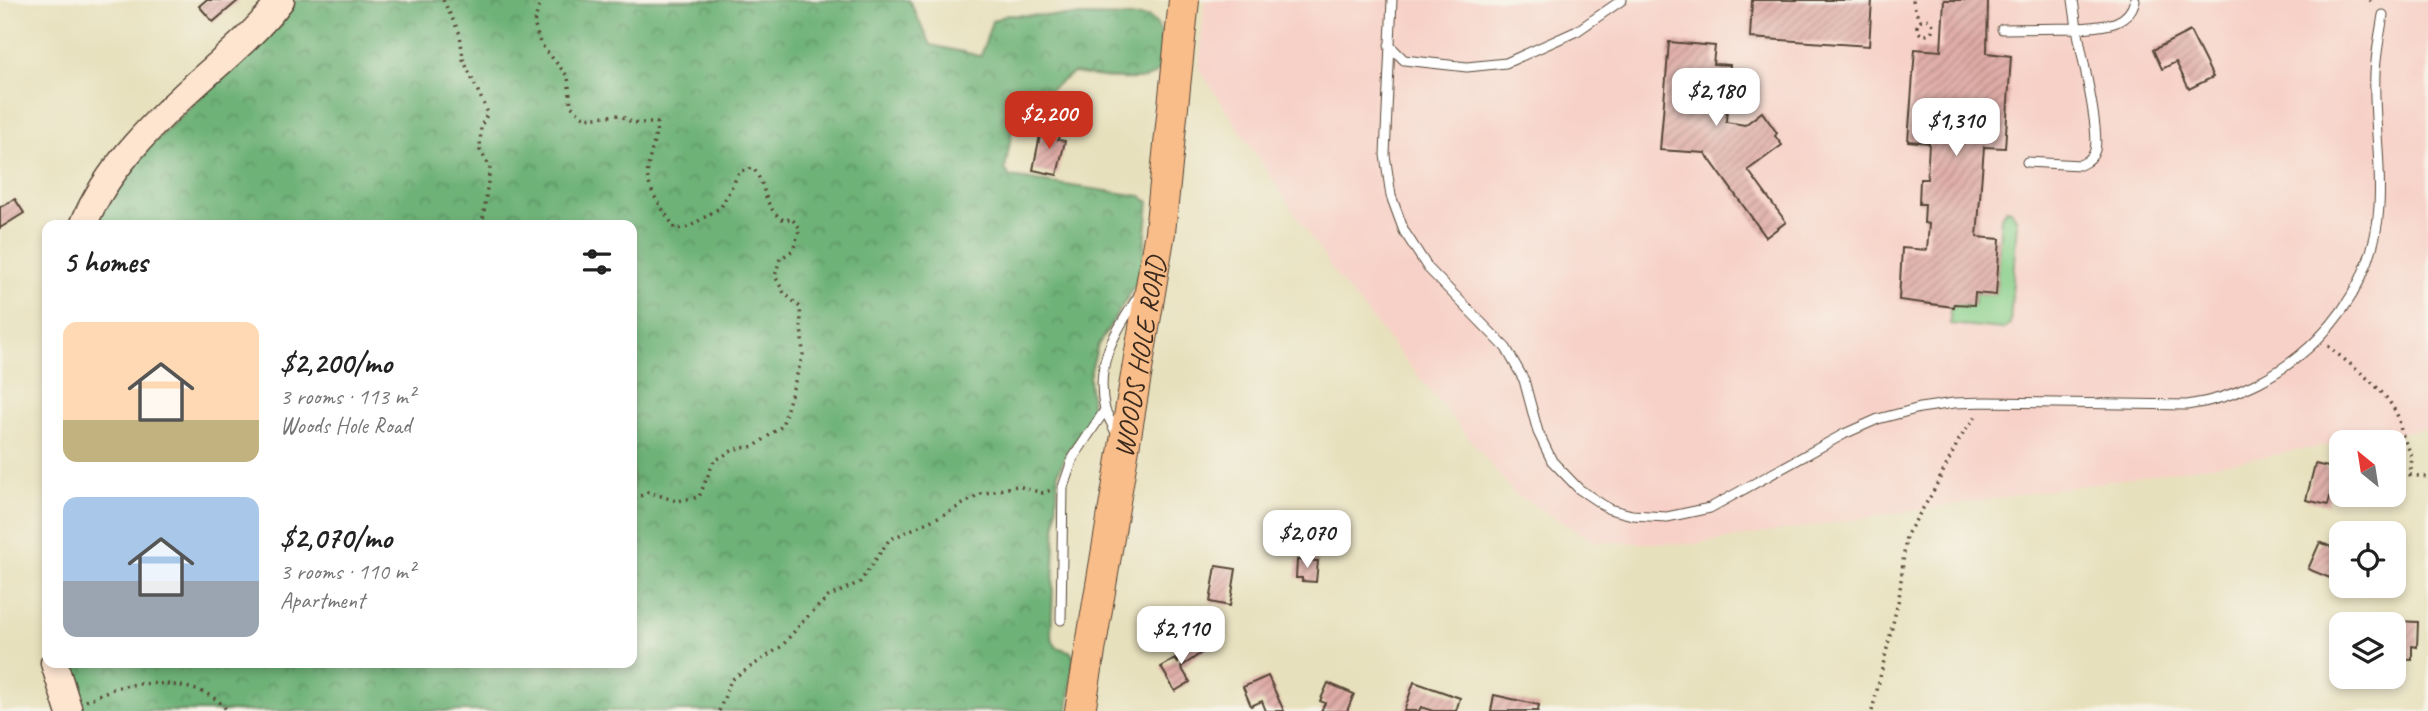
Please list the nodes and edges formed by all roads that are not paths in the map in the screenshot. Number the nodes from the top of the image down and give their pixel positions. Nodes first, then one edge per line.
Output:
1 (281, 0) edge
2 (1184, 0) edge
3 (1392, 0) edge
4 (1622, 0) edge
5 (2073, 0) edge
6 (2134, 0) edge
7 (2383, 15) dead end
8 (2077, 28) junction
9 (2002, 29) dead end
10 (1389, 45) junction
11 (2027, 162) dead end
12 (86, 220) edge
13 (1154, 270) junction
14 (1105, 410) junction
15 (1124, 450) junction
16 (1061, 620) dead end
17 (55, 668) edge
18 (68, 710) edge
19 (1080, 711) edge

1 - 12 main road
2 - 13 highway, WOODS HOLE ROAD
3 - 10 lane
4 - 10 lane
5 - 8 lane
6 - 8 lane
7 - 10 lane
8 - 9 lane
8 - 11 lane
13 - 14 lane
13 - 15 highway, WOODS HOLE ROAD
14 - 15 lane
14 - 16 lane
15 - 19 highway, WOODS HOLE ROAD
17 - 18 main road

